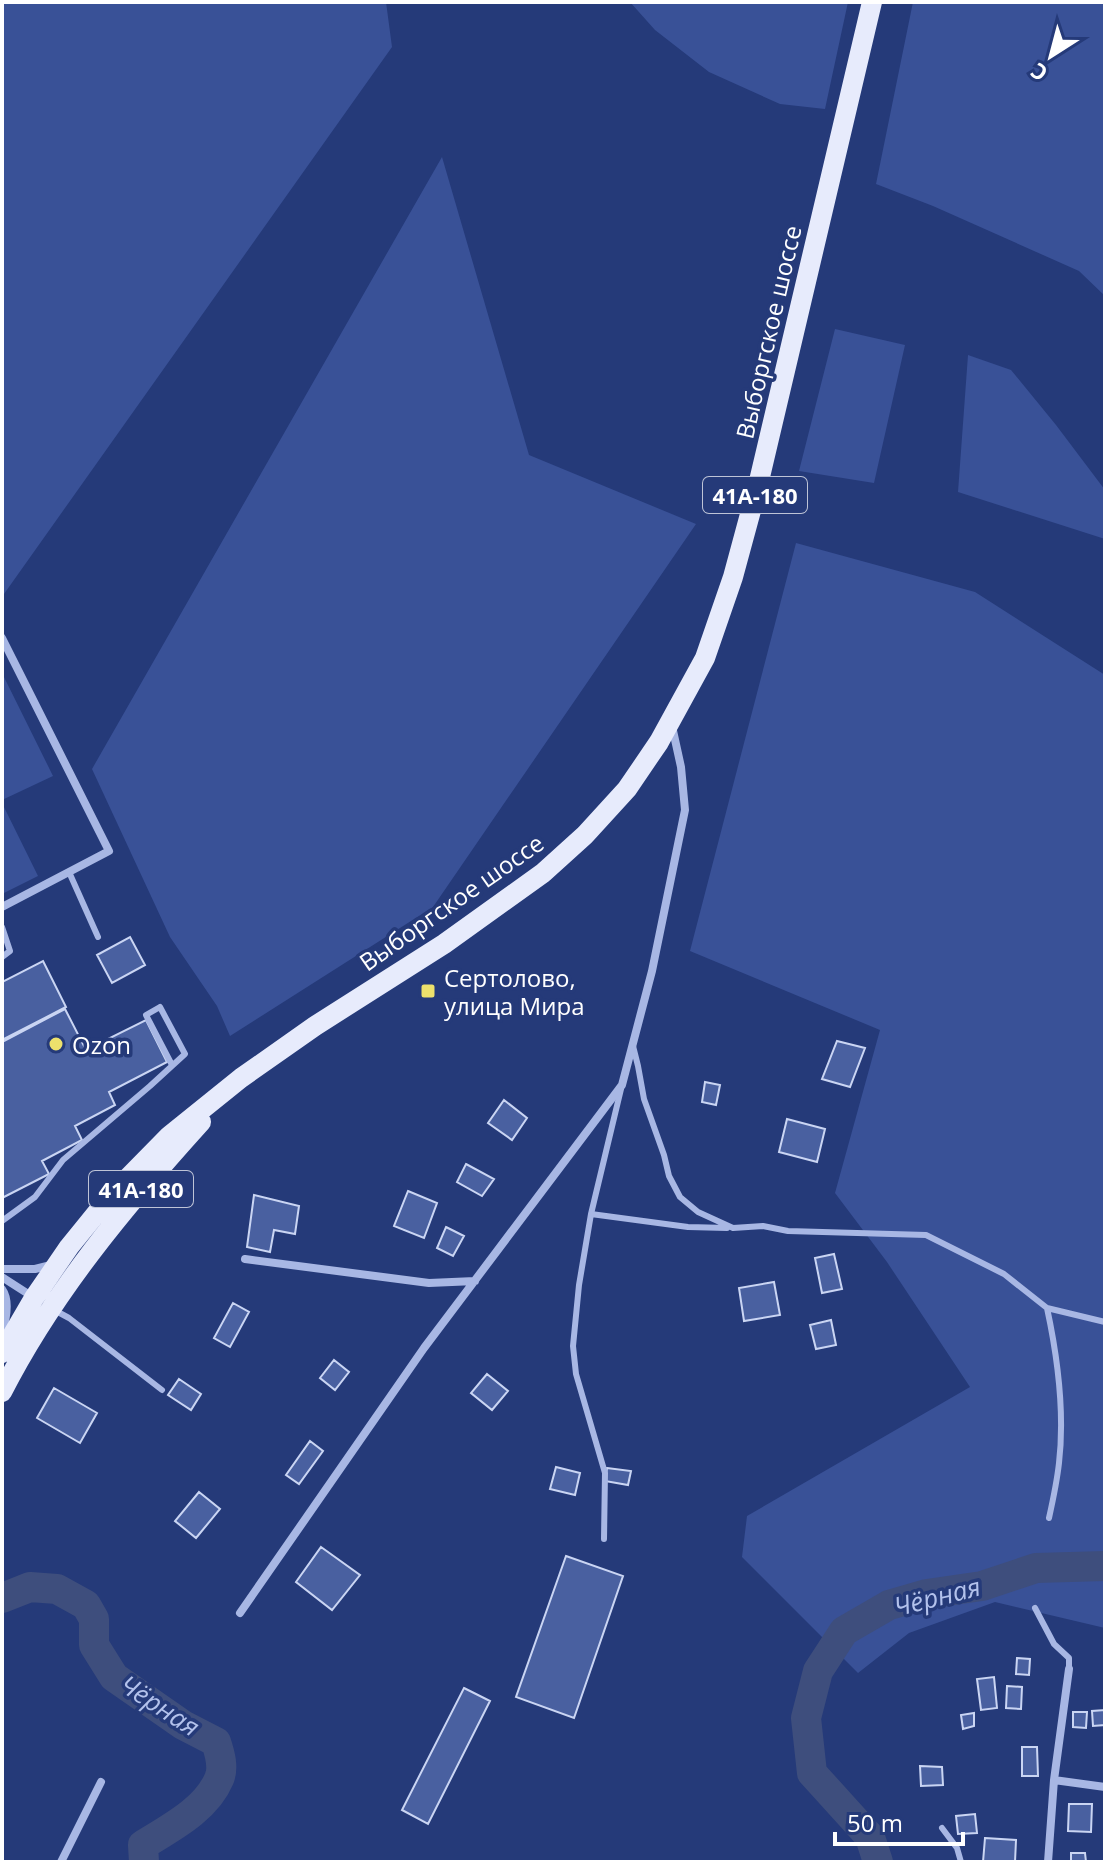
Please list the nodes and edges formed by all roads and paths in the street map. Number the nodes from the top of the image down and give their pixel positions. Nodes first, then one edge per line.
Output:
1 (872, 2) edge
2 (2, 638) edge
3 (671, 721) junction
4 (69, 872) junction
5 (2, 907) edge
6 (2, 927) edge
7 (98, 937) dead end
8 (2, 957) edge
9 (632, 1046) junction
10 (172, 1065) junction
11 (241, 1078) junction
12 (622, 1085) junction
13 (591, 1214) junction
14 (2, 1221) edge
15 (733, 1228) junction
16 (245, 1259) dead end
17 (55, 1264) junction
18 (2, 1269) edge
19 (2, 1277) edge
20 (475, 1281) junction
21 (2, 1289) edge
22 (42, 1303) junction
23 (1047, 1308) junction
24 (1105, 1322) edge
25 (2, 1333) edge
26 (2, 1353) edge
27 (162, 1390) dead end
28 (2, 1392) edge
29 (1049, 1518) dead end
30 (604, 1539) dead end
31 (1035, 1608) dead end
32 (240, 1613) dead end
33 (1069, 1669) joint
34 (1054, 1780) junction
35 (101, 1782) dead end
36 (1105, 1787) edge
37 (942, 1828) dead end
38 (61, 1862) edge
39 (961, 1862) edge
40 (1048, 1862) edge

1 - 3 main road, Выборгское шоссе / 41А-180
2 - 4 street
3 - 9 street
3 - 11 main road, Выборгское шоссе / 41А-180
4 - 5 street
4 - 7 lane
6 - 8 lane
9 - 12 street
9 - 15 lane
10 - 10 lane
10 - 14 lane
11 - 17 main road, Выборгское шоссе / 41А-180
11 - 22 main road, Выборгское шоссе / 41А-180
12 - 13 lane
12 - 20 street
13 - 15 lane
13 - 30 lane
15 - 23 lane
16 - 20 street
17 - 18 street
17 - 22 main road, Выборгское шоссе / 41А-180
19 - 22 street
20 - 32 street
21 - 25 street
22 - 26 main road, Выборгское шоссе / 41А-180
22 - 27 lane
22 - 28 main road, Выборгское шоссе / 41А-180
23 - 24 lane
23 - 29 lane
31 - 33 lane
33 - 34 street
34 - 36 street
34 - 40 street
35 - 38 street
37 - 39 lane

